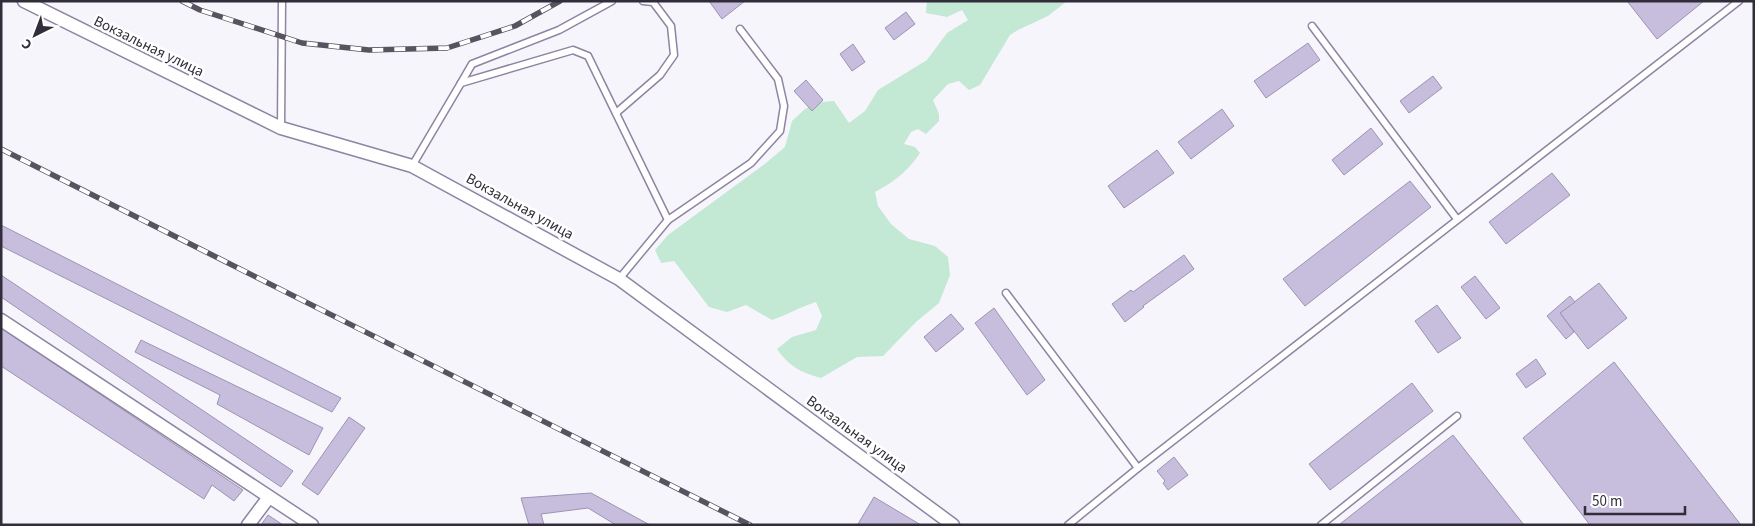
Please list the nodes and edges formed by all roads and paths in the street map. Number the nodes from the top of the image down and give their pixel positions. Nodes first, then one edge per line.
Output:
1 (24, 1) edge
2 (282, 1) edge
3 (612, 1) edge
4 (642, 1) edge
5 (1739, 1) edge
6 (1312, 26) dead end
7 (740, 29) dead end
8 (461, 83) junction
9 (616, 113) junction
10 (282, 128) junction
11 (412, 166) junction
12 (668, 220) junction
13 (1457, 220) junction
14 (619, 279) junction
15 (1006, 292) dead end
16 (1, 320) edge
17 (1456, 416) dead end
18 (1138, 468) junction
19 (269, 497) junction
20 (248, 525) edge
21 (312, 525) edge
22 (953, 525) edge
23 (1068, 525) edge
24 (1320, 525) edge

1 - 10 street, Вокзальная улица
2 - 10 lane
3 - 8 lane
4 - 9 lane
5 - 13 lane
6 - 13 lane
7 - 12 lane
8 - 9 lane
8 - 11 lane
9 - 12 lane
10 - 11 street, Вокзальная улица
11 - 14 street, Вокзальная улица
12 - 14 lane
13 - 18 lane
14 - 22 street, Вокзальная улица
15 - 18 lane
16 - 19 street
17 - 24 lane
18 - 23 lane
19 - 20 street
19 - 21 street

